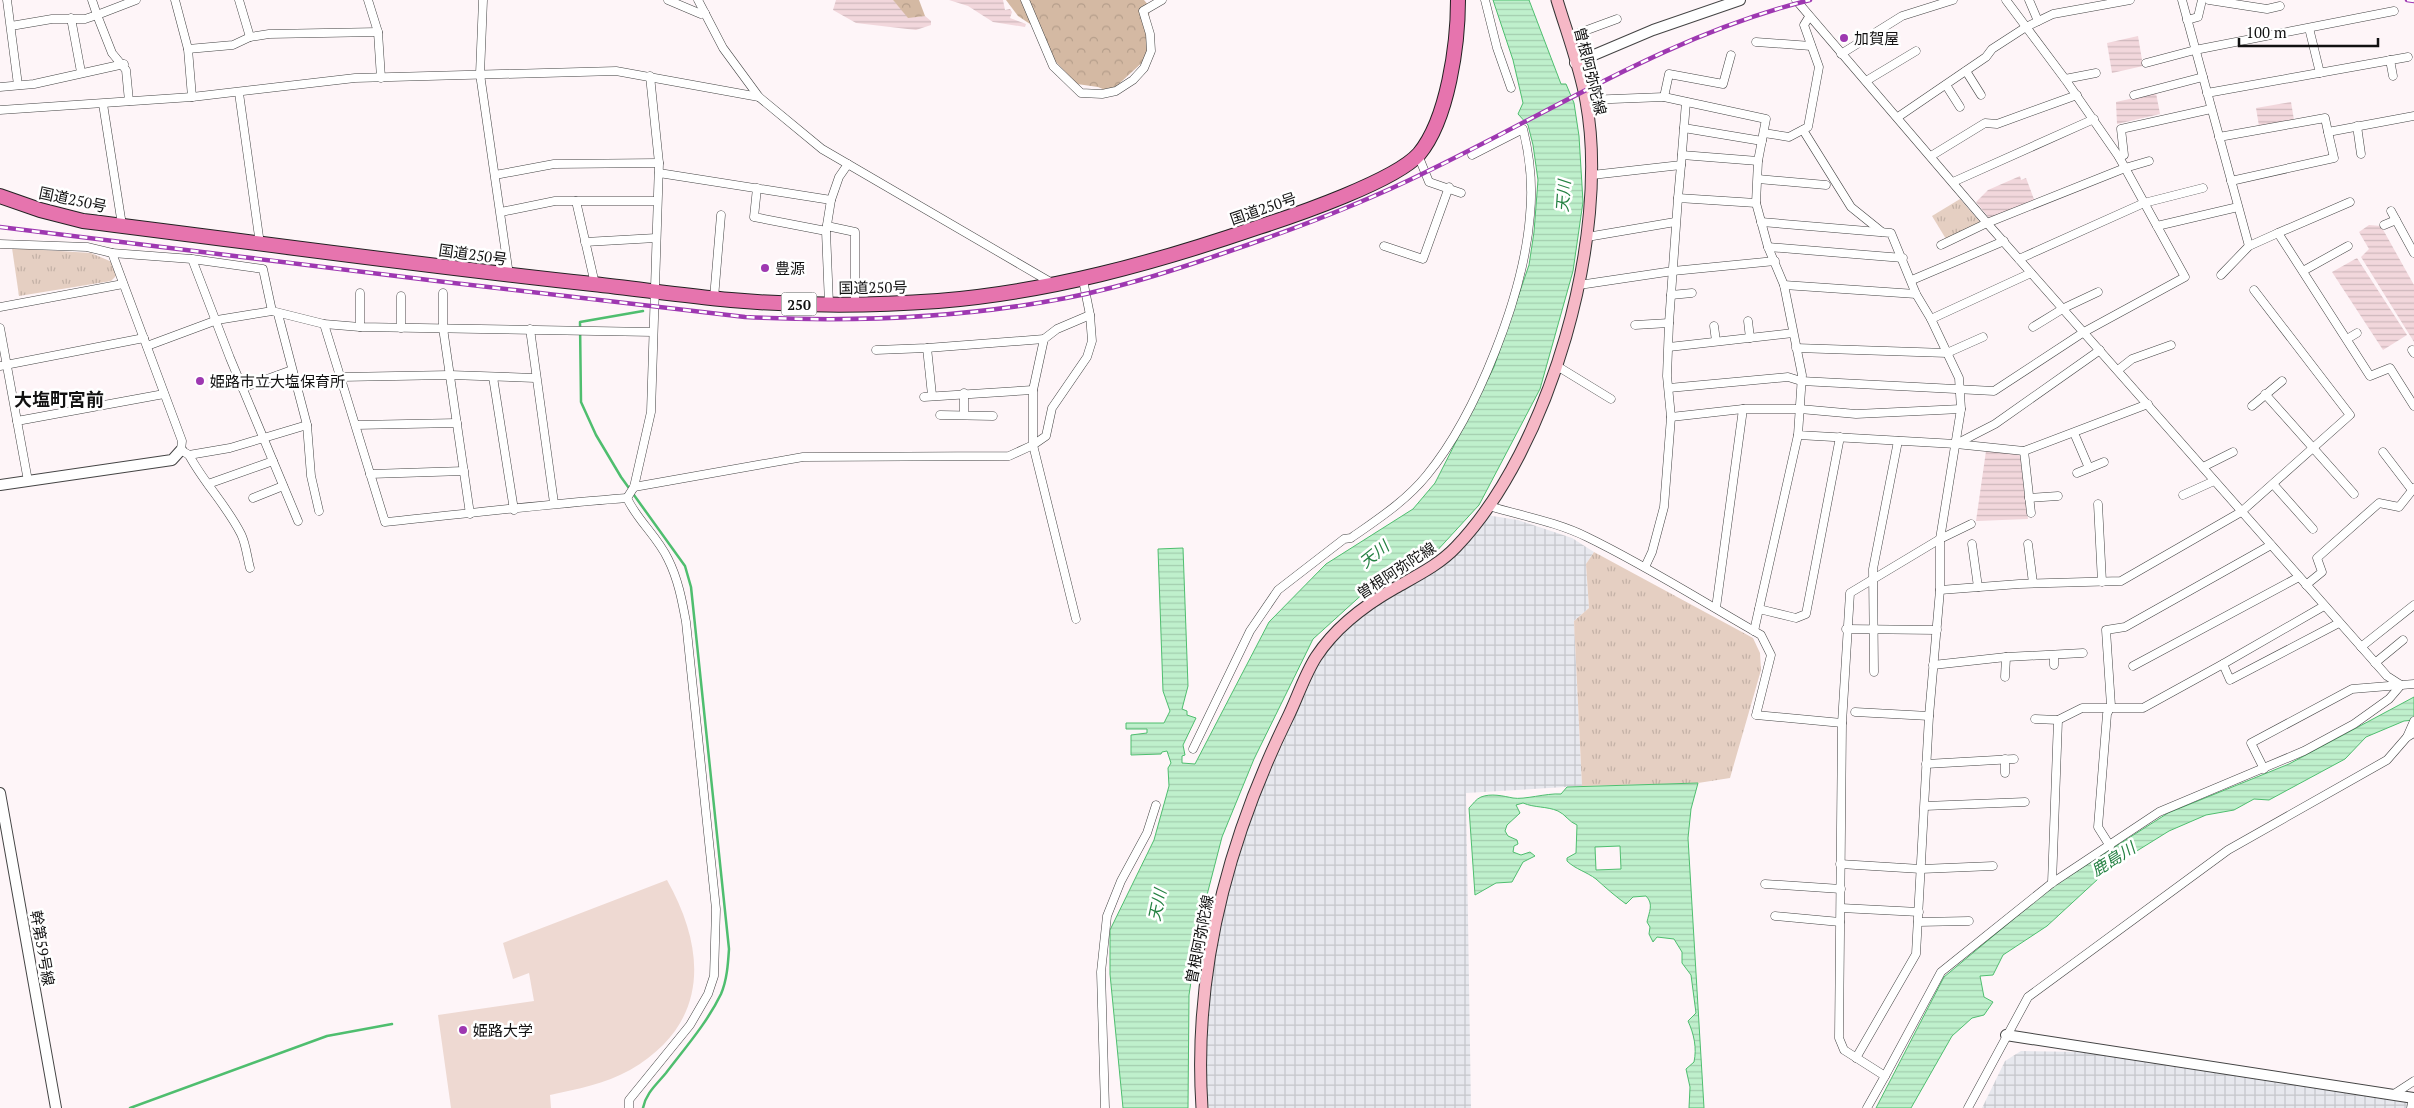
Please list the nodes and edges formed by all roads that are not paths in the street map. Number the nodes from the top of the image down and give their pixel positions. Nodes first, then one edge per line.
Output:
1 (7, 0) edge
2 (92, 0) edge
3 (136, 0) edge
4 (174, 0) edge
5 (239, 0) edge
6 (368, 0) edge
7 (483, 0) edge
8 (668, 0) edge
9 (698, 0) edge
10 (1026, 0) edge
11 (1162, 0) edge
12 (1458, 0) edge
13 (1485, 0) edge
14 (1557, 0) edge
15 (1740, 0) edge
16 (1796, 0) edge
17 (1953, 0) edge
18 (2006, 0) edge
19 (2030, 0) edge
20 (2130, 0) edge
21 (2182, 0) edge
22 (2202, 0) edge
23 (2209, 0) edge
24 (2242, 5) junction
25 (2280, 6) dead end
26 (2394, 11) dead end
27 (705, 13) junction
28 (2242, 14) dead end
29 (97, 15) junction
30 (1809, 17) junction
31 (71, 18) junction
32 (1617, 19) dead end
33 (2187, 20) junction
34 (2038, 21) junction
35 (11, 26) junction
36 (2026, 27) junction
37 (2309, 28) junction
38 (378, 32) junction
39 (1568, 36) junction
40 (250, 37) junction
41 (1756, 42) dead end
42 (1811, 46) junction
43 (188, 49) junction
44 (2195, 50) junction
45 (1916, 51) dead end
46 (1841, 54) junction
47 (1730, 55) dead end
48 (2408, 57) dead end
49 (2390, 60) junction
50 (1575, 63) junction
51 (2146, 63) dead end
52 (124, 64) junction
53 (2281, 70) dead end
54 (1966, 71) junction
55 (80, 72) junction
56 (2096, 73) dead end
57 (2320, 73) junction
58 (480, 74) junction
59 (650, 76) junction
60 (2393, 76) dead end
61 (2203, 77) junction
62 (381, 78) junction
63 (2065, 78) junction
64 (2153, 80) dead end
65 (2283, 80) junction
66 (1866, 81) junction
67 (1946, 85) junction
68 (18, 86) junction
69 (0, 87) edge
70 (1511, 88) dead end
71 (2156, 89) junction
72 (239, 92) junction
73 (2207, 93) junction
74 (1981, 95) dead end
75 (2077, 95) junction
76 (2134, 95) dead end
77 (192, 97) junction
78 (759, 97) junction
79 (1664, 97) junction
80 (1586, 100) junction
81 (129, 101) junction
82 (1686, 102) junction
83 (103, 104) junction
84 (1960, 107) dead end
85 (2211, 109) junction
86 (0, 110) edge
87 (1898, 116) junction
88 (2414, 116) edge
89 (2094, 119) junction
90 (2357, 126) junction
91 (1684, 128) junction
92 (1803, 130) junction
93 (2328, 132) junction
94 (1764, 133) junction
95 (2219, 137) junction
96 (1762, 141) junction
97 (1682, 154) junction
98 (2361, 154) dead end
99 (1418, 155) junction
100 (1472, 155) dead end
101 (1931, 156) junction
102 (2119, 157) junction
103 (1758, 161) junction
104 (2148, 161) dead end
105 (659, 163) junction
106 (848, 164) junction
107 (1680, 165) junction
108 (2125, 168) junction
109 (659, 173) junction
110 (495, 175) junction
111 (1592, 175) junction
112 (1758, 180) junction
113 (2231, 181) junction
114 (1953, 182) junction
115 (1826, 185) dead end
116 (1449, 187) junction
117 (757, 188) junction
118 (2203, 188) dead end
119 (1461, 193) dead end
120 (0, 196) edge
121 (1678, 198) junction
122 (831, 200) junction
123 (576, 201) junction
124 (657, 201) junction
125 (2350, 202) dead end
126 (1756, 203) junction
127 (2144, 203) junction
128 (2238, 207) junction
129 (2391, 211) dead end
130 (501, 212) junction
131 (721, 215) dead end
132 (2396, 220) junction
133 (1675, 222) junction
134 (1761, 222) junction
135 (1987, 223) junction
136 (122, 225) junction
137 (2384, 225) dead end
138 (2157, 226) junction
139 (827, 229) junction
140 (1882, 232) junction
141 (2278, 233) junction
142 (1588, 237) junction
143 (656, 238) junction
144 (2004, 241) junction
145 (585, 242) junction
146 (0, 244) edge
147 (260, 244) junction
148 (1941, 245) dead end
149 (1384, 246) dead end
150 (2249, 246) junction
151 (2348, 246) dead end
152 (1768, 247) junction
153 (112, 253) junction
154 (2414, 253) edge
155 (1903, 258) junction
156 (192, 259) junction
157 (2019, 259) junction
158 (1775, 261) junction
159 (1673, 271) junction
160 (2303, 271) junction
161 (2031, 273) junction
162 (509, 275) junction
163 (2221, 276) dead end
164 (1083, 280) junction
165 (1912, 280) junction
166 (123, 284) junction
167 (595, 284) junction
168 (1056, 285) junction
169 (1579, 285) junction
170 (1784, 286) junction
171 (2254, 290) dead end
172 (654, 291) junction
173 (2098, 292) dead end
174 (360, 293) dead end
175 (443, 293) dead end
176 (1692, 293) dead end
177 (1916, 294) junction
178 (1671, 295) junction
179 (401, 296) dead end
180 (714, 298) junction
181 (830, 304) junction
182 (855, 304) junction
183 (0, 307) edge
184 (2064, 308) junction
185 (275, 313) junction
186 (1090, 315) junction
187 (1931, 319) junction
188 (217, 320) junction
189 (1748, 321) dead end
190 (1669, 322) junction
191 (324, 324) junction
192 (1635, 325) dead end
193 (1714, 326) dead end
194 (360, 327) junction
195 (2033, 327) dead end
196 (0, 328) edge
197 (401, 328) junction
198 (443, 328) junction
199 (530, 329) junction
200 (653, 332) junction
201 (2084, 332) junction
202 (1793, 333) junction
203 (2356, 333) dead end
204 (1983, 337) dead end
205 (144, 338) junction
206 (1750, 338) junction
207 (1044, 339) junction
208 (2347, 339) junction
209 (1716, 341) junction
210 (2171, 345) dead end
211 (147, 346) junction
212 (1669, 346) junction
213 (927, 348) junction
214 (1796, 348) junction
215 (876, 350) dead end
216 (2100, 350) junction
217 (2151, 352) junction
218 (1947, 353) junction
219 (2155, 361) dead end
220 (3, 366) edge
221 (1557, 366) junction
222 (292, 370) junction
223 (2118, 370) junction
224 (450, 375) junction
225 (341, 377) junction
226 (493, 377) junction
227 (535, 378) junction
228 (1801, 381) junction
229 (2282, 381) dead end
230 (242, 388) junction
231 (1669, 388) junction
232 (1959, 389) junction
233 (1033, 390) junction
234 (964, 393) junction
235 (164, 394) junction
236 (2265, 394) junction
237 (1611, 399) dead end
238 (2148, 404) junction
239 (2252, 406) dead end
240 (2414, 406) edge
241 (1743, 409) junction
242 (1800, 409) junction
243 (1961, 409) junction
244 (940, 415) dead end
245 (964, 415) junction
246 (993, 416) dead end
247 (1671, 417) junction
248 (17, 421) junction
249 (457, 422) junction
250 (356, 425) junction
251 (307, 426) junction
252 (2074, 433) junction
253 (1798, 435) junction
254 (1840, 437) junction
255 (263, 438) junction
256 (1898, 441) junction
257 (1956, 444) junction
258 (1033, 445) junction
259 (2314, 448) junction
260 (2024, 452) junction
261 (2233, 452) dead end
262 (2383, 452) dead end
263 (185, 453) junction
264 (272, 461) junction
265 (2104, 462) dead end
266 (2203, 467) junction
267 (2088, 468) junction
268 (464, 471) junction
269 (370, 474) junction
270 (2077, 474) dead end
271 (2214, 480) junction
272 (28, 481) junction
273 (208, 484) junction
274 (2273, 484) junction
275 (0, 485) edge
276 (283, 486) junction
277 (634, 487) junction
278 (2413, 489) edge
279 (2354, 494) dead end
280 (2183, 495) dead end
281 (2058, 496) dead end
282 (254, 498) dead end
283 (626, 498) junction
284 (2029, 498) junction
285 (554, 503) junction
286 (2098, 504) dead end
287 (1489, 506) junction
288 (319, 510) dead end
289 (514, 510) junction
290 (2241, 512) junction
291 (2031, 513) dead end
292 (470, 514) junction
293 (298, 521) dead end
294 (1971, 524) dead end
295 (2314, 530) dead end
296 (1940, 539) junction
297 (1972, 544) dead end
298 (2028, 544) dead end
299 (2271, 545) junction
300 (1645, 567) junction
301 (250, 568) dead end
302 (2299, 576) junction
303 (1874, 578) junction
304 (2102, 582) junction
305 (2033, 583) junction
306 (2306, 584) junction
307 (1978, 587) junction
308 (1940, 590) junction
309 (2414, 605) edge
310 (2324, 606) junction
311 (1716, 608) junction
312 (1759, 609) junction
313 (1076, 618) dead end
314 (2340, 623) junction
315 (1846, 629) junction
316 (1874, 630) junction
317 (1936, 630) junction
318 (1754, 631) junction
319 (2403, 640) dead end
320 (2361, 647) junction
321 (2083, 654) dead end
322 (2054, 655) junction
323 (2006, 657) junction
324 (2375, 663) junction
325 (1933, 664) junction
326 (2223, 664) junction
327 (2054, 665) dead end
328 (2133, 666) dead end
329 (1874, 672) dead end
330 (2005, 677) dead end
331 (2414, 684) edge
332 (2401, 685) junction
333 (2109, 709) junction
334 (1855, 712) dead end
335 (1929, 716) junction
336 (2035, 719) dead end
337 (2058, 720) junction
338 (2414, 721) edge
339 (1842, 723) junction
340 (2411, 735) edge
341 (1193, 749) dead end
342 (1977, 751) dead end
343 (2005, 759) junction
344 (2014, 759) dead end
345 (1978, 761) junction
346 (1926, 764) junction
347 (2264, 768) junction
348 (2005, 772) dead end
349 (0, 793) edge
350 (2025, 802) dead end
351 (1156, 805) dead end
352 (1925, 806) junction
353 (2110, 846) junction
354 (1840, 864) junction
355 (1992, 866) dead end
356 (1921, 869) junction
357 (2052, 883) junction
358 (1765, 884) dead end
359 (1841, 890) junction
360 (1841, 908) junction
361 (1918, 912) junction
362 (1775, 916) dead end
363 (1969, 921) dead end
364 (1840, 922) junction
365 (1918, 922) junction
366 (2006, 1035) junction
367 (1856, 1058) junction
368 (1885, 1076) junction
369 (2414, 1081) edge
370 (2394, 1094) junction
371 (2412, 1101) edge
372 (56, 1108) edge
373 (630, 1108) edge
374 (1105, 1108) edge
375 (1202, 1108) edge
376 (1867, 1108) edge
377 (1968, 1108) edge

1 - 35 street
2 - 29 street
3 - 29 street
4 - 43 street
5 - 40 street
6 - 38 street
7 - 58 street
8 - 27 street
9 - 27 street
10 - 11 street
12 - 99 highway, 国道250号 / 250
13 - 70 street
14 - 39 main road, 曽根阿弥陀線
15 - 50 street
16 - 30 street
17 - 46 street
18 - 36 street
19 - 34 street
20 - 34 street
21 - 33 street
22 - 33 street
23 - 24 street
24 - 25 street
24 - 28 street
26 - 37 street
27 - 78 street
29 - 31 street
29 - 52 street
30 - 42 street
30 - 46 street
31 - 35 street
31 - 55 street
32 - 39 street
33 - 44 street
34 - 36 street
35 - 68 street
36 - 54 street
36 - 63 street
37 - 44 street
37 - 57 street
38 - 40 street
38 - 62 street
39 - 50 main road, 曽根阿弥陀線
40 - 43 street
41 - 42 street
42 - 92 street
43 - 77 street
44 - 51 street
44 - 61 street
45 - 66 street
46 - 66 street
47 - 79 street
48 - 49 street
49 - 57 street
49 - 60 street
50 - 80 main road, 曽根阿弥陀線
52 - 55 street
52 - 81 street
53 - 65 street
54 - 67 street
54 - 74 street
55 - 68 street
56 - 63 street
57 - 65 street
58 - 59 street
58 - 62 street
58 - 110 street
59 - 78 street
59 - 105 street
61 - 71 street
61 - 73 street
62 - 72 street
63 - 75 street
64 - 71 street
65 - 73 street
66 - 87 street
67 - 84 street
67 - 87 street
68 - 69 street
71 - 76 street
72 - 77 street
72 - 147 street
73 - 85 street
75 - 89 street
75 - 101 street
77 - 81 street
78 - 106 street
79 - 80 street
79 - 82 street
80 - 111 main road, 曽根阿弥陀線
81 - 83 street
82 - 91 street
82 - 94 street
83 - 86 street
83 - 136 street
85 - 95 street
85 - 102 street
87 - 101 street
88 - 90 street
89 - 102 street
89 - 114 street
90 - 93 street
90 - 98 street
91 - 96 street
91 - 97 street
92 - 94 street
92 - 140 street
93 - 95 street
93 - 113 street
94 - 96 street
95 - 113 street
96 - 103 street
97 - 103 street
97 - 107 street
99 - 116 street
99 - 164 highway, 国道250号 / 250
100 - 341 street
101 - 114 street
102 - 108 street
103 - 112 street
104 - 108 street
105 - 109 street
105 - 110 street
106 - 122 street
106 - 168 street
107 - 111 street
107 - 121 street
108 - 127 street
108 - 135 street
109 - 117 street
109 - 124 street
110 - 130 street
111 - 142 main road, 曽根阿弥陀線
112 - 115 street
112 - 126 street
113 - 128 street
114 - 135 street
116 - 119 street
116 - 149 street
117 - 122 street
117 - 139 street
118 - 127 street
120 - 136 highway, 国道250号 / 250
121 - 126 street
121 - 133 street
122 - 139 street
123 - 124 street
123 - 130 street
123 - 145 street
124 - 143 street
125 - 141 street
126 - 134 street
127 - 138 street
127 - 157 street
128 - 138 street
128 - 150 street
129 - 132 street
130 - 162 street
131 - 180 street
132 - 137 street
132 - 154 street
133 - 142 street
133 - 159 street
134 - 140 street
134 - 152 street
135 - 144 street
135 - 148 street
136 - 147 highway, 国道250号 / 250
138 - 201 street
139 - 181 street
139 - 182 street
140 - 155 street
141 - 150 street
141 - 160 street
142 - 169 main road, 曽根阿弥陀線
143 - 145 street
143 - 172 street
144 - 157 street
144 - 165 street
145 - 167 street
146 - 153 street
147 - 162 highway, 国道250号 / 250
150 - 163 street
151 - 160 street
152 - 155 street
152 - 158 street
153 - 156 street
153 - 166 street
155 - 165 street
156 - 185 street
156 - 188 street
157 - 161 street
158 - 159 street
158 - 170 street
159 - 169 street
159 - 178 street
160 - 208 street
161 - 184 street
161 - 187 street
162 - 167 highway, 国道250号 / 250
164 - 168 highway, 国道250号 / 250
164 - 186 street
165 - 177 street
166 - 183 street
166 - 205 street
167 - 172 highway, 国道250号 / 250
168 - 182 highway, 国道250号 / 250
169 - 221 main road, 曽根阿弥陀線
170 - 177 street
170 - 202 street
171 - 259 street
172 - 180 highway, 国道250号 / 250
172 - 200 street
173 - 184 street
174 - 194 street
175 - 198 street
176 - 178 street
177 - 187 street
178 - 190 street
179 - 197 street
180 - 181 highway, 国道250号 / 250
181 - 182 highway, 国道250号 / 250
184 - 195 street
184 - 201 street
185 - 188 street
185 - 191 street
185 - 222 street
186 - 207 street
186 - 258 street
187 - 218 street
188 - 211 street
188 - 230 street
189 - 206 street
190 - 192 street
190 - 212 street
191 - 194 street
191 - 225 street
193 - 209 street
194 - 197 street
196 - 220 street
197 - 198 street
198 - 199 street
198 - 224 street
199 - 200 street
199 - 227 street
200 - 277 street
201 - 216 street
201 - 232 street
202 - 206 street
202 - 214 street
203 - 208 street
204 - 218 street
205 - 211 street
205 - 220 street
206 - 209 street
207 - 213 street
207 - 233 street
208 - 240 street
209 - 212 street
210 - 217 street
211 - 235 street
212 - 231 street
213 - 215 street
213 - 234 street
214 - 218 street
214 - 228 street
216 - 223 street
216 - 257 street
217 - 219 street
217 - 223 street
218 - 232 street
220 - 248 street
221 - 237 street
221 - 287 main road, 曽根阿弥陀線
222 - 230 street
222 - 251 street
223 - 238 street
224 - 225 street
224 - 226 street
224 - 249 street
225 - 250 street
226 - 227 street
226 - 289 street
227 - 285 street
228 - 231 street
228 - 232 street
228 - 242 street
229 - 236 street
230 - 255 street
231 - 247 street
232 - 243 street
233 - 234 street
233 - 258 street
234 - 245 street
235 - 248 street
235 - 263 street
236 - 239 street
236 - 259 street
238 - 252 street
238 - 266 street
241 - 242 street
241 - 247 street
241 - 311 street
242 - 243 street
242 - 253 street
243 - 257 street
244 - 245 street
245 - 246 street
247 - 300 street
248 - 272 street
249 - 250 street
249 - 268 street
250 - 269 street
251 - 255 street
251 - 288 street
252 - 260 street
252 - 267 street
253 - 254 street
253 - 312 street
254 - 256 street
254 - 312 street
255 - 263 street
255 - 264 street
256 - 257 street
256 - 303 street
257 - 260 street
257 - 296 street
258 - 277 street
258 - 313 street
259 - 274 street
259 - 279 street
260 - 284 street
261 - 266 street
262 - 278 street
263 - 272 street
263 - 273 street
264 - 273 street
264 - 276 street
265 - 267 street
266 - 271 street
267 - 270 street
268 - 269 street
268 - 292 street
269 - 292 street
271 - 280 street
271 - 290 street
272 - 275 street
273 - 301 street
274 - 290 street
274 - 295 street
276 - 282 street
276 - 293 street
277 - 283 street
278 - 306 street
281 - 284 street
283 - 285 street
283 - 373 street
284 - 291 street
285 - 289 street
286 - 304 street
287 - 300 street
287 - 375 main road, 曽根阿弥陀線
289 - 292 street
290 - 299 street
290 - 304 street
294 - 296 street
296 - 303 street
296 - 308 street
297 - 307 street
298 - 305 street
299 - 302 street
299 - 333 street
300 - 311 street
302 - 306 street
302 - 328 street
303 - 315 street
303 - 316 street
304 - 305 street
305 - 307 street
306 - 310 street
307 - 308 street
308 - 317 street
309 - 320 street
310 - 314 street
310 - 326 street
311 - 318 street
312 - 318 street
314 - 320 street
314 - 326 street
315 - 316 street
315 - 339 street
316 - 317 street
316 - 329 street
317 - 325 street
318 - 339 street
319 - 324 street
320 - 324 street
321 - 322 street
322 - 323 street
322 - 327 street
323 - 325 street
323 - 330 street
324 - 332 street
325 - 335 street
326 - 333 street
331 - 332 street
332 - 347 street
332 - 347 street
333 - 337 street
333 - 353 street
334 - 335 street
335 - 346 street
336 - 337 street
337 - 357 street
338 - 340 street
339 - 354 street
340 - 366 street
342 - 345 street
343 - 344 street
343 - 345 street
343 - 348 street
345 - 346 street
346 - 352 street
347 - 353 street
349 - 372 street, 幹第59号線
350 - 352 street
351 - 374 street
352 - 356 street
353 - 357 street
354 - 356 street
354 - 359 street
355 - 356 street
356 - 361 street
357 - 368 street
358 - 359 street
359 - 360 street
360 - 361 street
360 - 364 street
361 - 365 street
362 - 364 street
363 - 365 street
364 - 367 street
365 - 367 street
366 - 370 street
366 - 377 street
367 - 368 street
368 - 376 street
369 - 370 street
370 - 371 street

